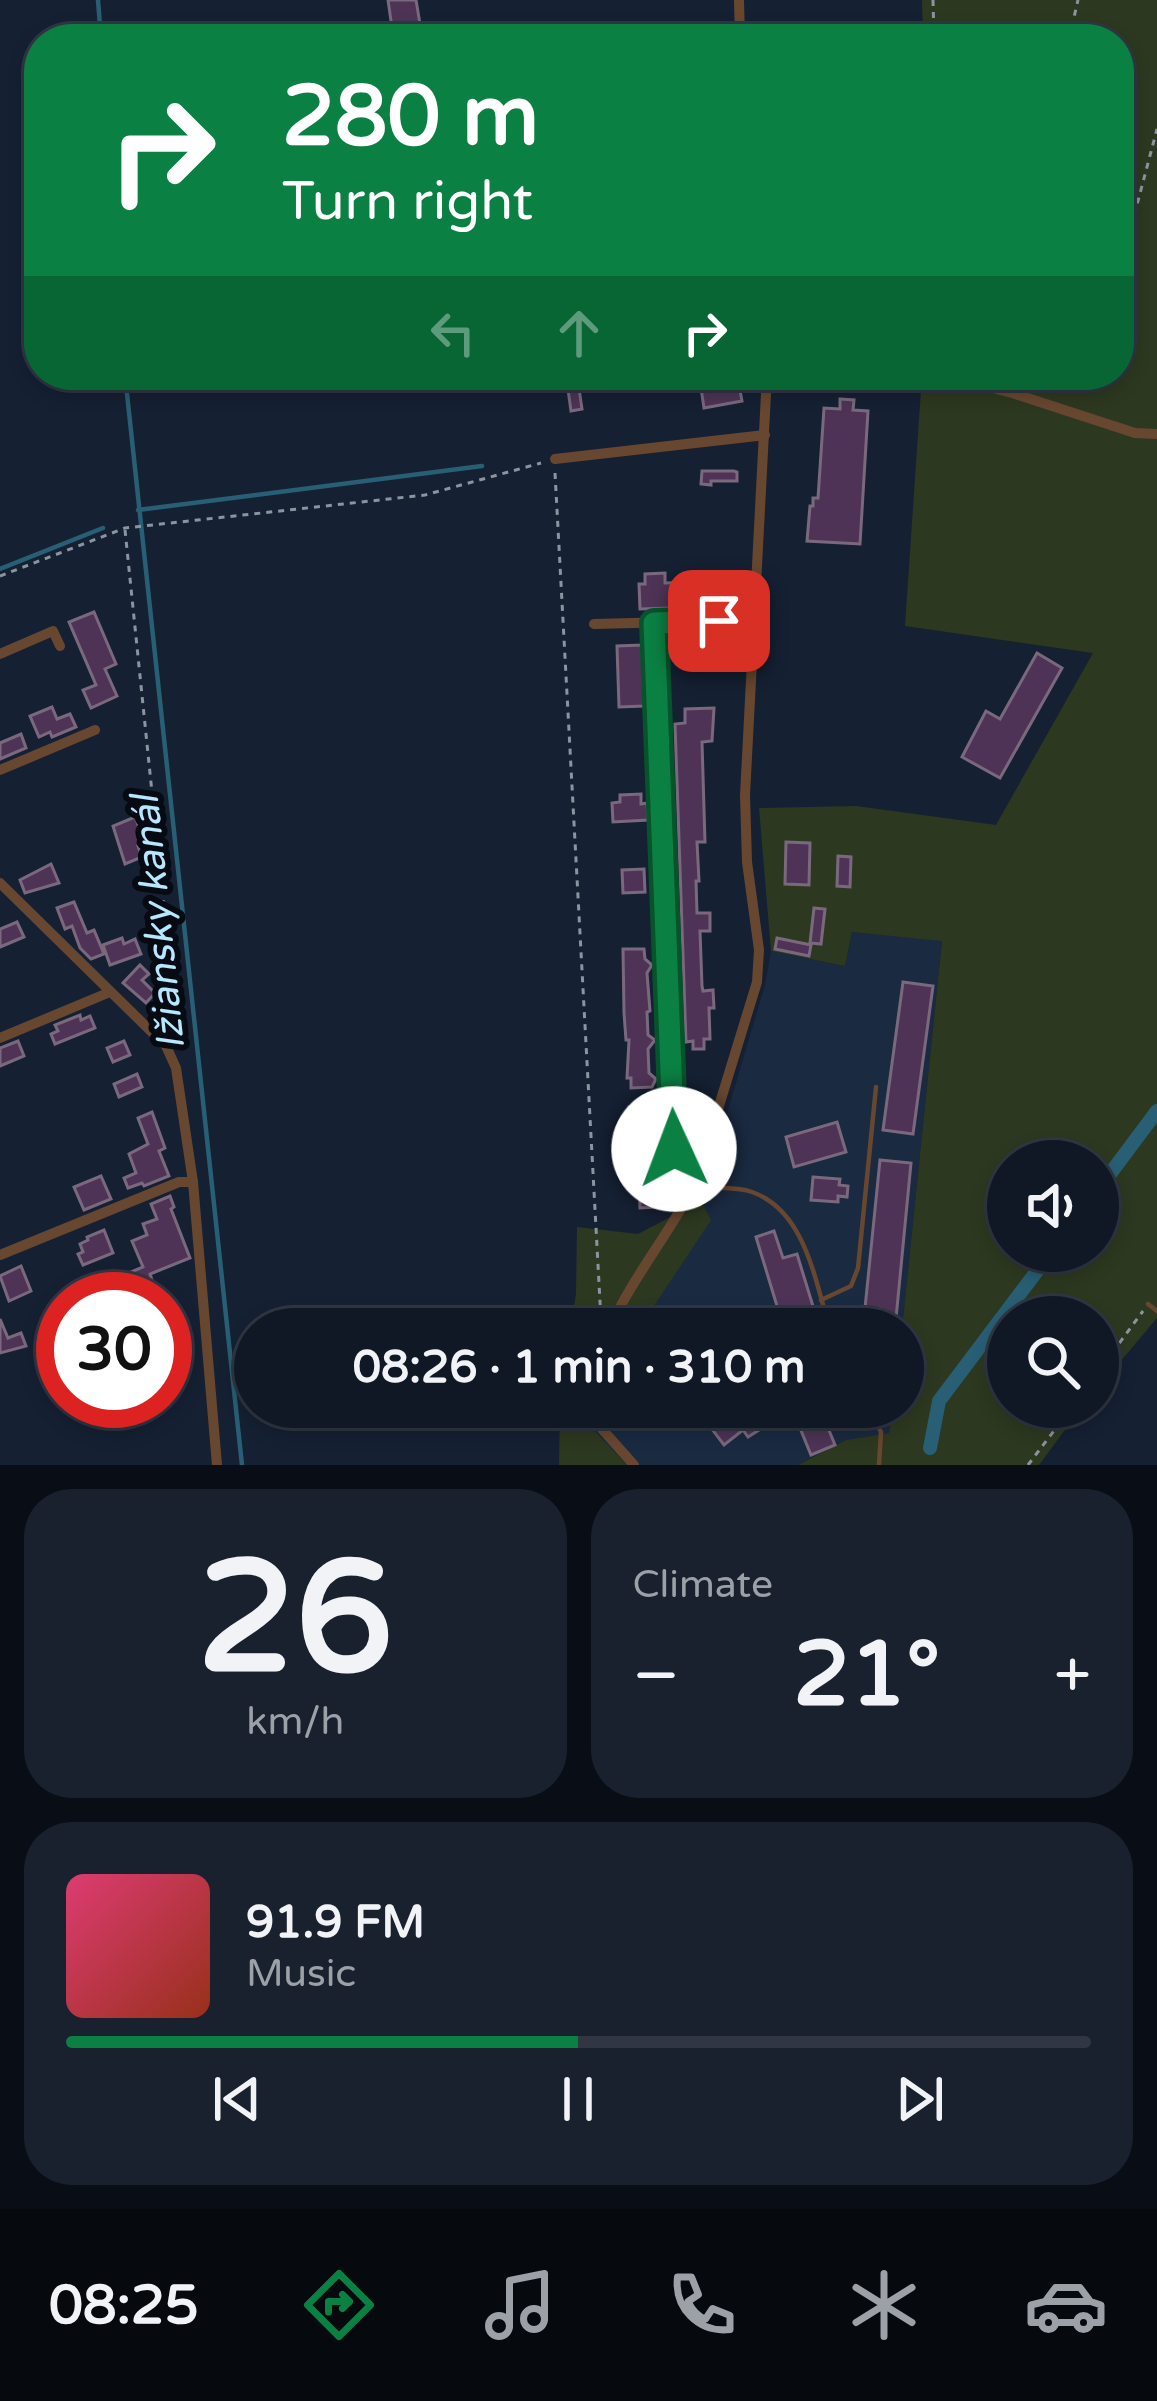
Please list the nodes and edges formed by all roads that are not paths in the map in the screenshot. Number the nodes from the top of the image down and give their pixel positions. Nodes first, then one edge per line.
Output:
1 (766, 390) edge
2 (1000, 390) edge
3 (1157, 434) edge
4 (765, 435) junction
5 (555, 459) road end
6 (752, 620) junction
7 (654, 623) junction
8 (593, 624) dead end
9 (60, 646) dead end
10 (0, 654) edge
11 (94, 730) dead end
12 (0, 770) edge
13 (0, 883) edge
14 (6, 897) edge
15 (110, 992) junction
16 (0, 1037) edge
17 (876, 1087) dead end
18 (701, 1166) junction
19 (193, 1182) junction
20 (695, 1184) junction
21 (0, 1255) edge
22 (821, 1300) junction
23 (1148, 1304) road end
24 (617, 1308) edge
25 (823, 1308) edge
26 (1157, 1311) edge
27 (602, 1428) edge
28 (878, 1428) edge
29 (217, 1465) edge
30 (634, 1465) edge
31 (879, 1465) edge

1 - 4 street
2 - 3 street
4 - 5 street
4 - 6 street
6 - 7 street
6 - 18 street
7 - 8 street
7 - 18 street
9 - 10 street
11 - 12 street
13 - 14 street
14 - 15 street
15 - 16 street
15 - 19 street
17 - 22 lane
18 - 20 street
19 - 21 street
19 - 29 street
20 - 22 lane
20 - 24 street
22 - 25 lane
23 - 26 lane
27 - 30 street
28 - 31 lane

